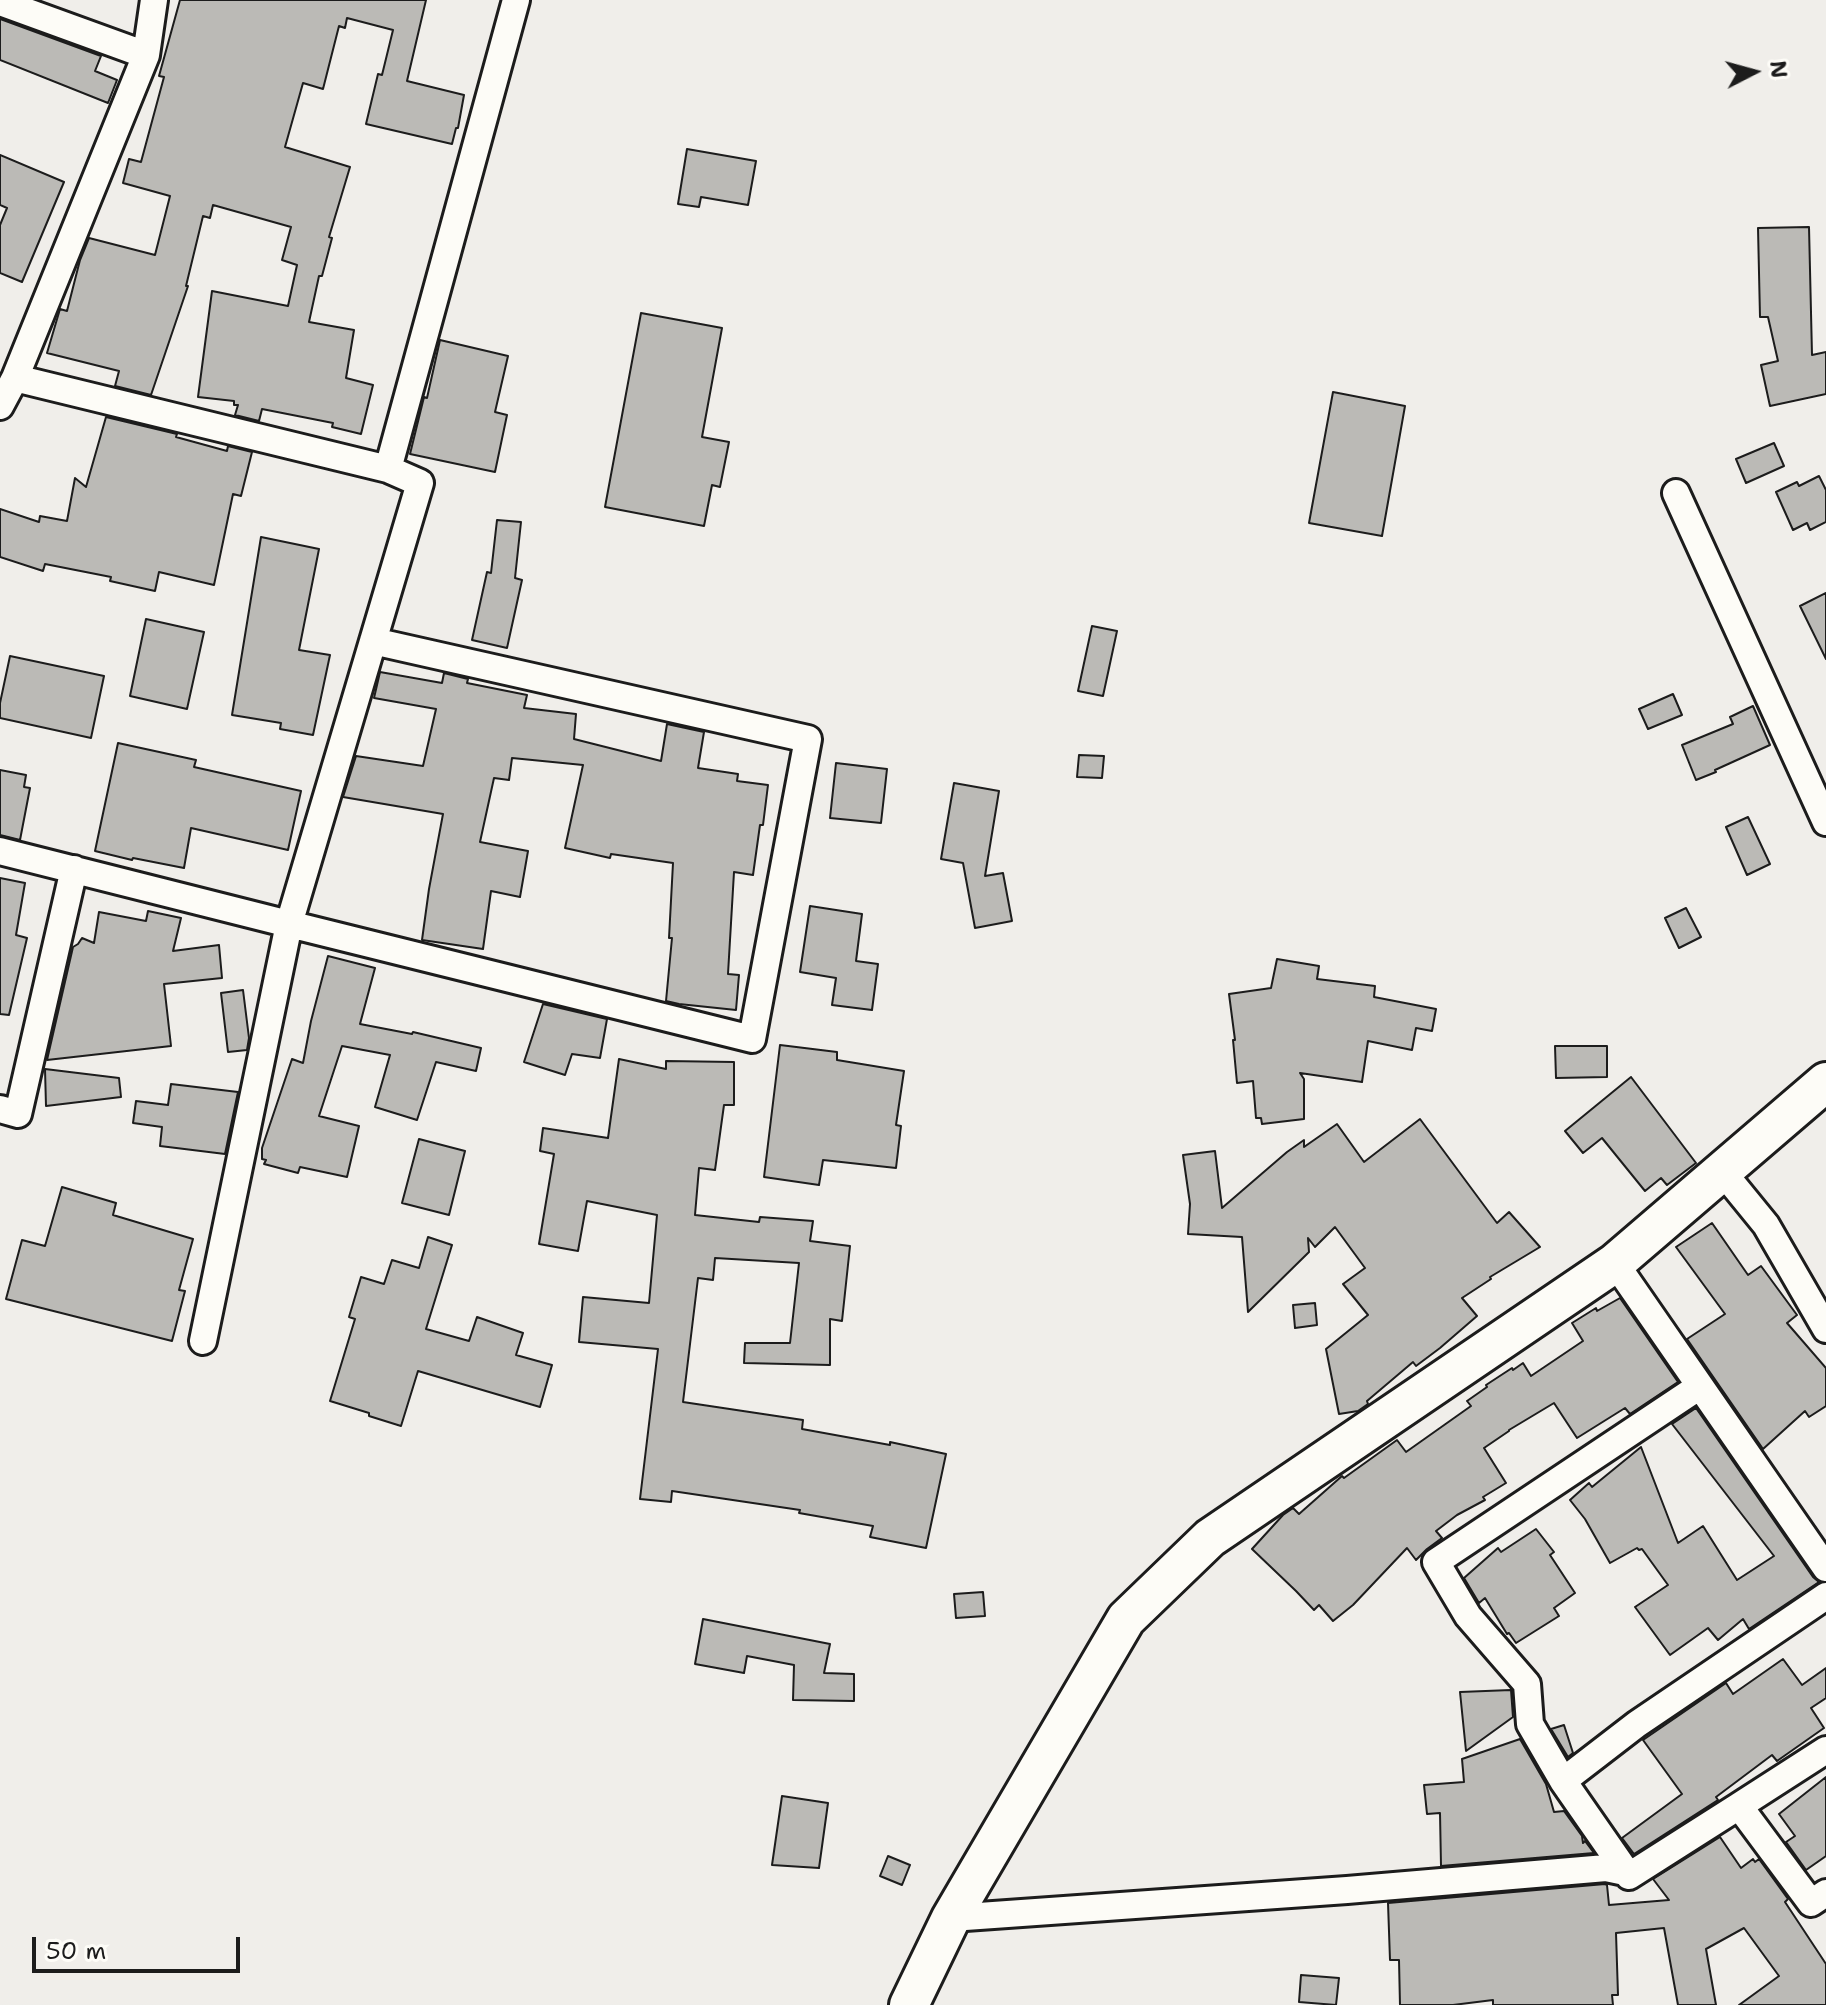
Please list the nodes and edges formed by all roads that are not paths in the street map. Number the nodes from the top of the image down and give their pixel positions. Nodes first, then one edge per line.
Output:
1 (154, 0) edge
2 (516, 0) edge
3 (0, 2) edge
4 (146, 55) junction
5 (15, 378) junction
6 (0, 406) edge
7 (388, 469) junction
8 (1676, 493) dead end
9 (373, 641) junction
10 (1826, 822) edge
11 (0, 851) edge
12 (74, 869) junction
13 (289, 924) junction
14 (1826, 1082) edge
15 (0, 1109) edge
16 (1722, 1171) junction
17 (1615, 1263) junction
18 (1826, 1329) edge
19 (203, 1341) dead end
20 (1700, 1386) junction
21 (1826, 1568) edge
22 (1826, 1596) edge
23 (1826, 1750) edge
24 (1563, 1781) junction
25 (1739, 1806) junction
26 (1625, 1872) junction
27 (1826, 1893) edge
28 (951, 1918) junction
29 (909, 2005) edge

1 - 4 street
2 - 7 street
3 - 4 street
4 - 5 street
5 - 6 street
5 - 7 street
7 - 9 street
8 - 10 street
9 - 13 street
9 - 13 street
11 - 12 street
12 - 13 street
12 - 15 street
13 - 19 street
14 - 16 main road
16 - 17 main road
16 - 18 street
17 - 20 street
17 - 28 main road
20 - 21 street
20 - 24 street
22 - 24 street
23 - 25 street
24 - 26 street
25 - 26 street
25 - 27 street
26 - 28 street
28 - 29 main road

